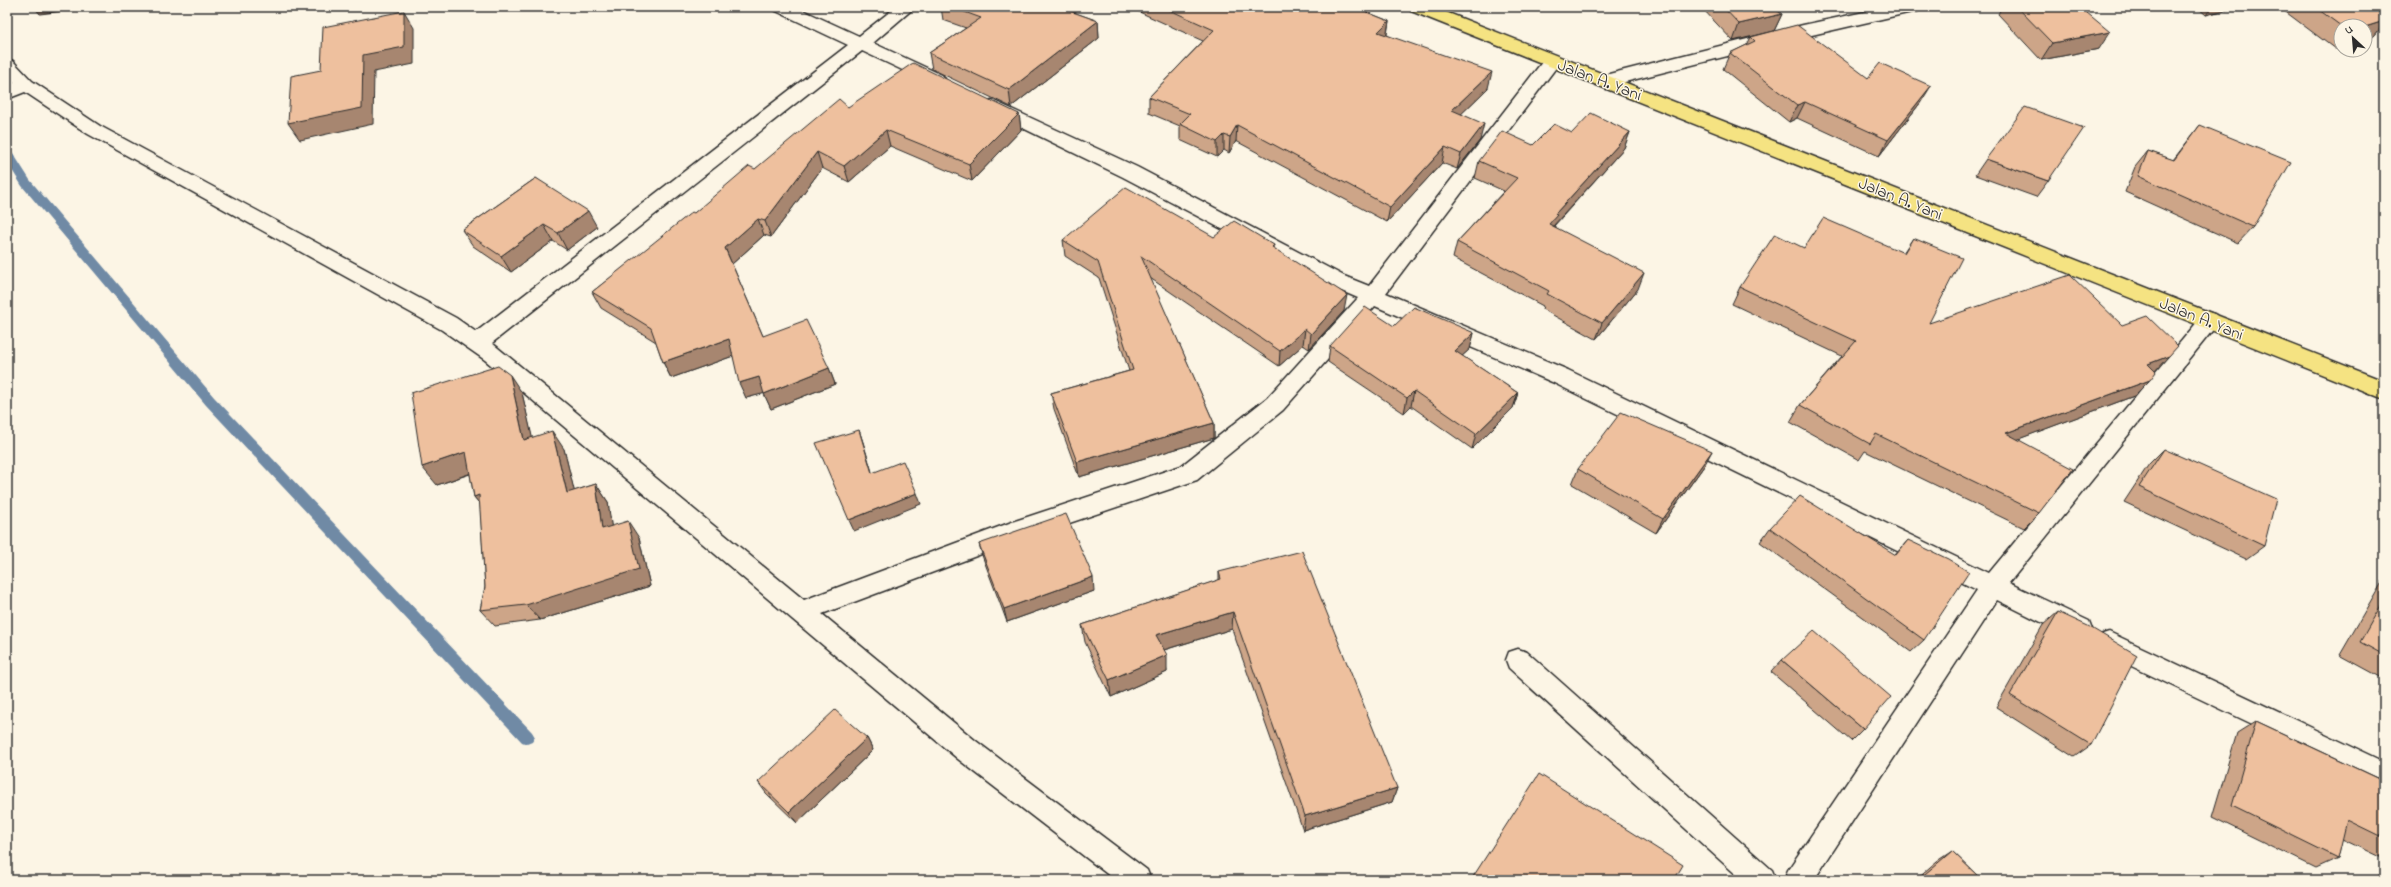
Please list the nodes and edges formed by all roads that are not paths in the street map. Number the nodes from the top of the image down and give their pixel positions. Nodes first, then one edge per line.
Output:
1 (782, 7) edge
2 (907, 7) edge
3 (1417, 7) edge
4 (1912, 7) edge
5 (861, 42) junction
6 (1552, 61) junction
7 (7, 65) edge
8 (1605, 81) junction
9 (953, 87) edge
10 (16, 89) edge
11 (974, 97) edge
12 (1373, 295) junction
13 (2210, 321) junction
14 (477, 343) junction
15 (2384, 390) edge
16 (1992, 587) junction
17 (800, 612) junction
18 (1518, 660) dead end
19 (2384, 775) edge
20 (1137, 880) edge
21 (1762, 880) edge
22 (1798, 880) edge

1 - 5 street
2 - 5 street
3 - 6 highway, Jalan A. Yani
4 - 8 street
5 - 9 street
5 - 14 street
6 - 8 highway, Jalan A. Yani
6 - 12 street
7 - 10 street
8 - 13 highway, Jalan A. Yani
10 - 14 street
11 - 12 street
12 - 16 street
12 - 17 street
13 - 15 highway, Jalan A. Yani
13 - 16 street
14 - 17 street
16 - 19 street
16 - 22 street
17 - 20 street
18 - 21 street

